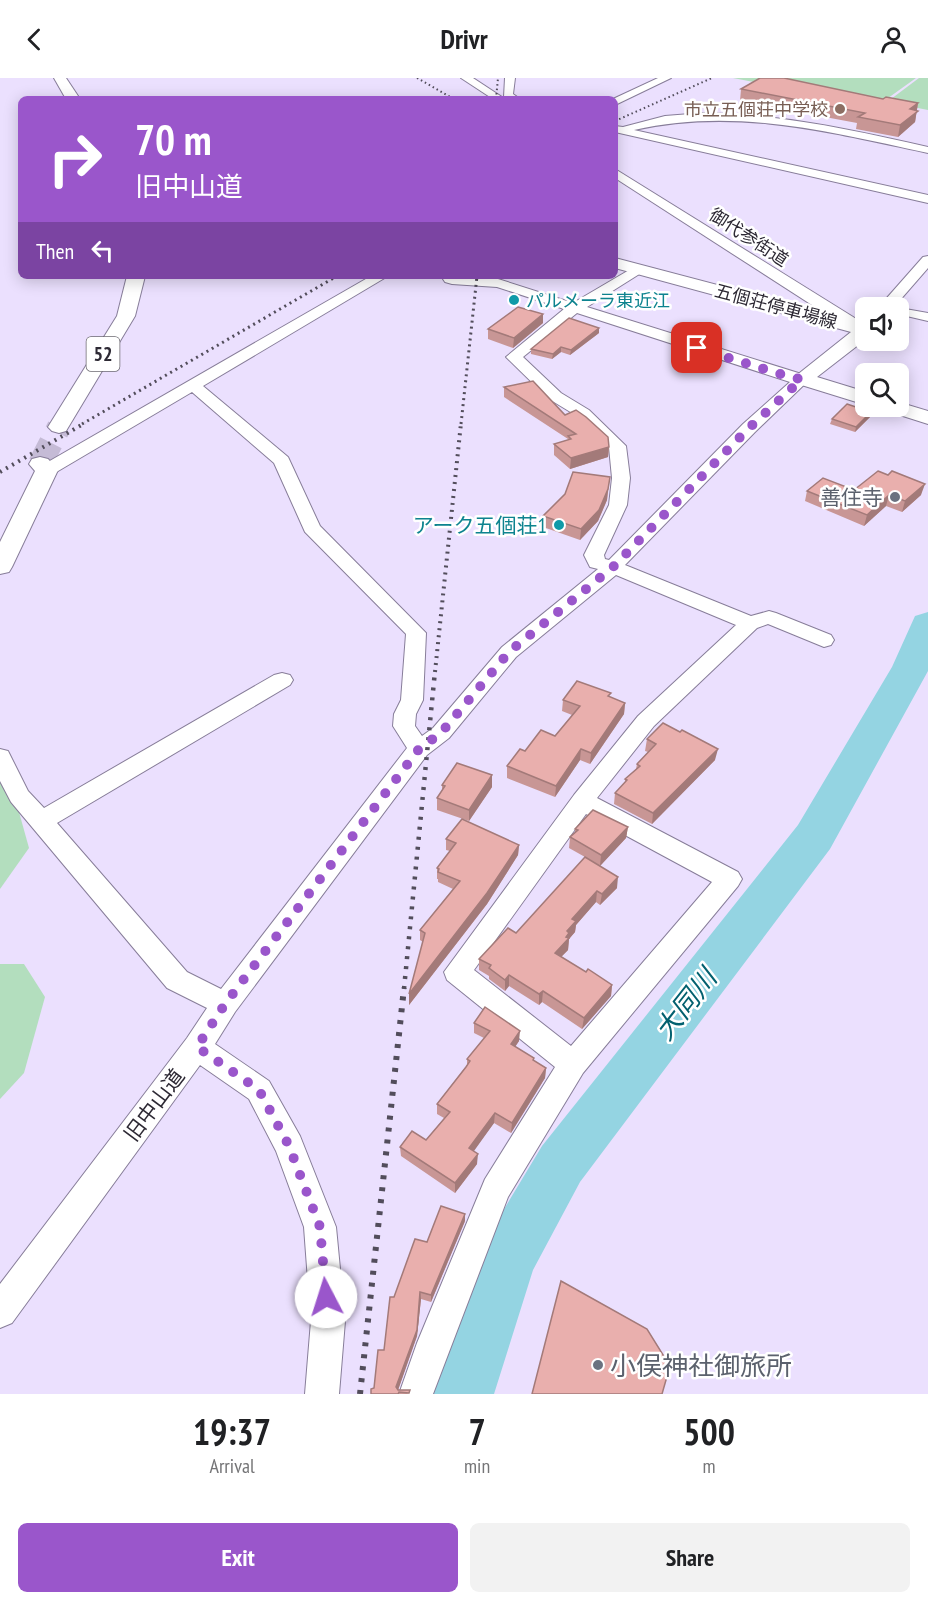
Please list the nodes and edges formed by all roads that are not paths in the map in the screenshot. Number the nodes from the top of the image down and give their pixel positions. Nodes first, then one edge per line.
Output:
1 (60, 78) edge
2 (466, 78) edge
3 (510, 78) edge
4 (666, 78) edge
5 (71, 96) edge
6 (495, 96) edge
7 (510, 96) edge
8 (618, 101) edge
9 (618, 130) edge
10 (618, 130) edge
11 (928, 150) edge
12 (618, 175) edge
13 (928, 199) edge
14 (928, 260) edge
15 (618, 264) edge
16 (636, 270) junction
17 (135, 279) edge
18 (376, 279) edge
19 (453, 279) edge
20 (499, 280) edge
21 (899, 297) edge
22 (573, 309) junction
23 (909, 312) edge
24 (928, 317) edge
25 (855, 326) edge
26 (855, 327) edge
27 (855, 338) edge
28 (802, 379) junction
29 (193, 385) junction
30 (855, 396) edge
31 (909, 412) edge
32 (928, 418) edge
33 (59, 427) tunnel mouth
34 (43, 467) joint
35 (0, 567) edge
36 (613, 567) junction
37 (750, 623) junction
38 (824, 640) dead end
39 (282, 680) dead end
40 (419, 749) junction
41 (0, 757) edge
42 (582, 801) junction
43 (41, 821) junction
44 (225, 1004) junction
45 (197, 1047) junction
46 (573, 1064) junction
47 (0, 1311) edge
48 (322, 1394) edge
49 (416, 1394) edge

1 - 5 main road
2 - 6 street
3 - 7 street
4 - 8 street
9 - 11 street
10 - 13 street
12 - 25 street, 御代参街道
14 - 21 street
15 - 16 main road, 五個荘停車場線
16 - 22 street
16 - 26 main road, 五個荘停車場線
17 - 33 main road, 52
18 - 29 street
19 - 20 street
20 - 22 street
22 - 28 street
22 - 36 street
23 - 24 street
27 - 28 main road, 五個荘停車場線
28 - 30 main road
28 - 36 street, 旧中山道
29 - 34 street
29 - 40 street
31 - 32 main road
34 - 35 main road
36 - 37 street
36 - 40 street, 旧中山道
37 - 38 street
37 - 42 street
39 - 43 street
40 - 44 street, 旧中山道
41 - 43 street
42 - 46 street
42 - 46 street
43 - 44 street
44 - 45 street, 旧中山道
45 - 47 street, 旧中山道
45 - 48 street
46 - 49 street

